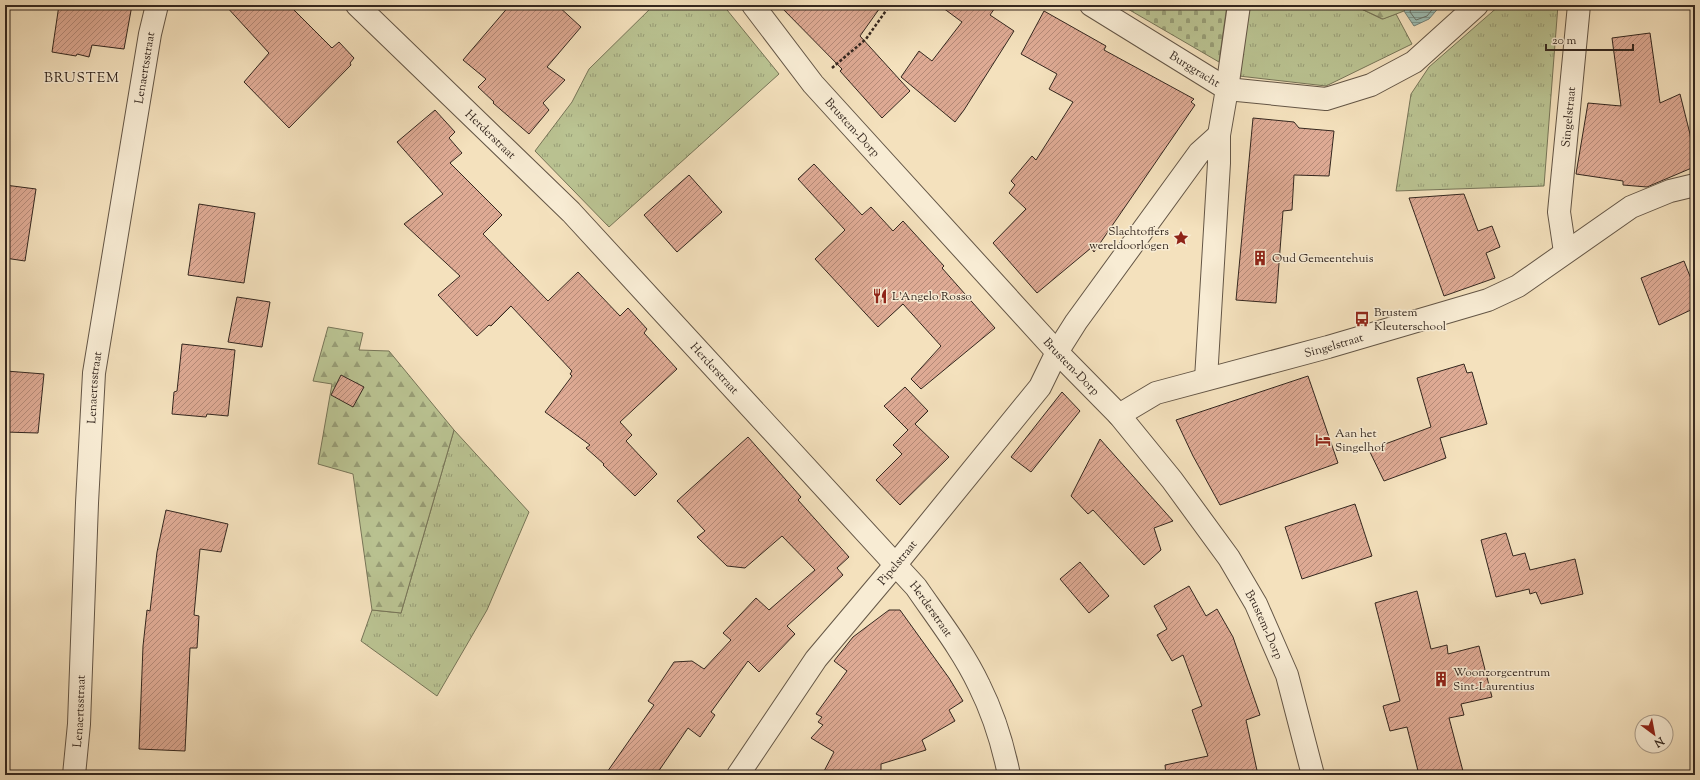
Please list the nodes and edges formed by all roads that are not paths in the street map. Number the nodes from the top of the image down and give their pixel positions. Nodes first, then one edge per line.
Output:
1 (157, 5) edge
2 (357, 5) edge
3 (753, 5) edge
4 (1091, 5) edge
5 (1239, 5) edge
6 (1477, 5) edge
7 (1579, 5) edge
8 (1227, 89) junction
9 (1219, 135) junction
10 (1695, 185) edge
11 (1565, 252) junction
12 (1057, 352) junction
13 (1206, 379) junction
14 (1119, 415) junction
15 (896, 564) junction
16 (74, 775) edge
17 (738, 775) edge
18 (1008, 775) edge
19 (1313, 775) edge

1 - 16 street, Lenaertsstraat
2 - 15 street, Herderstraat
3 - 12 street, Brustem-Dorp
4 - 8 street, Burggracht
5 - 8 street, Burggracht
6 - 8 street
7 - 11 street, Singelstraat
8 - 9 street
9 - 12 street
9 - 13 street
10 - 11 street, Singelstraat
11 - 13 street, Singelstraat
12 - 14 street, Brustem-Dorp
12 - 15 street, Pipelstraat
13 - 14 street, Singelstraat
14 - 19 street, Brustem-Dorp
15 - 17 street, Pipelstraat
15 - 18 street, Herderstraat

